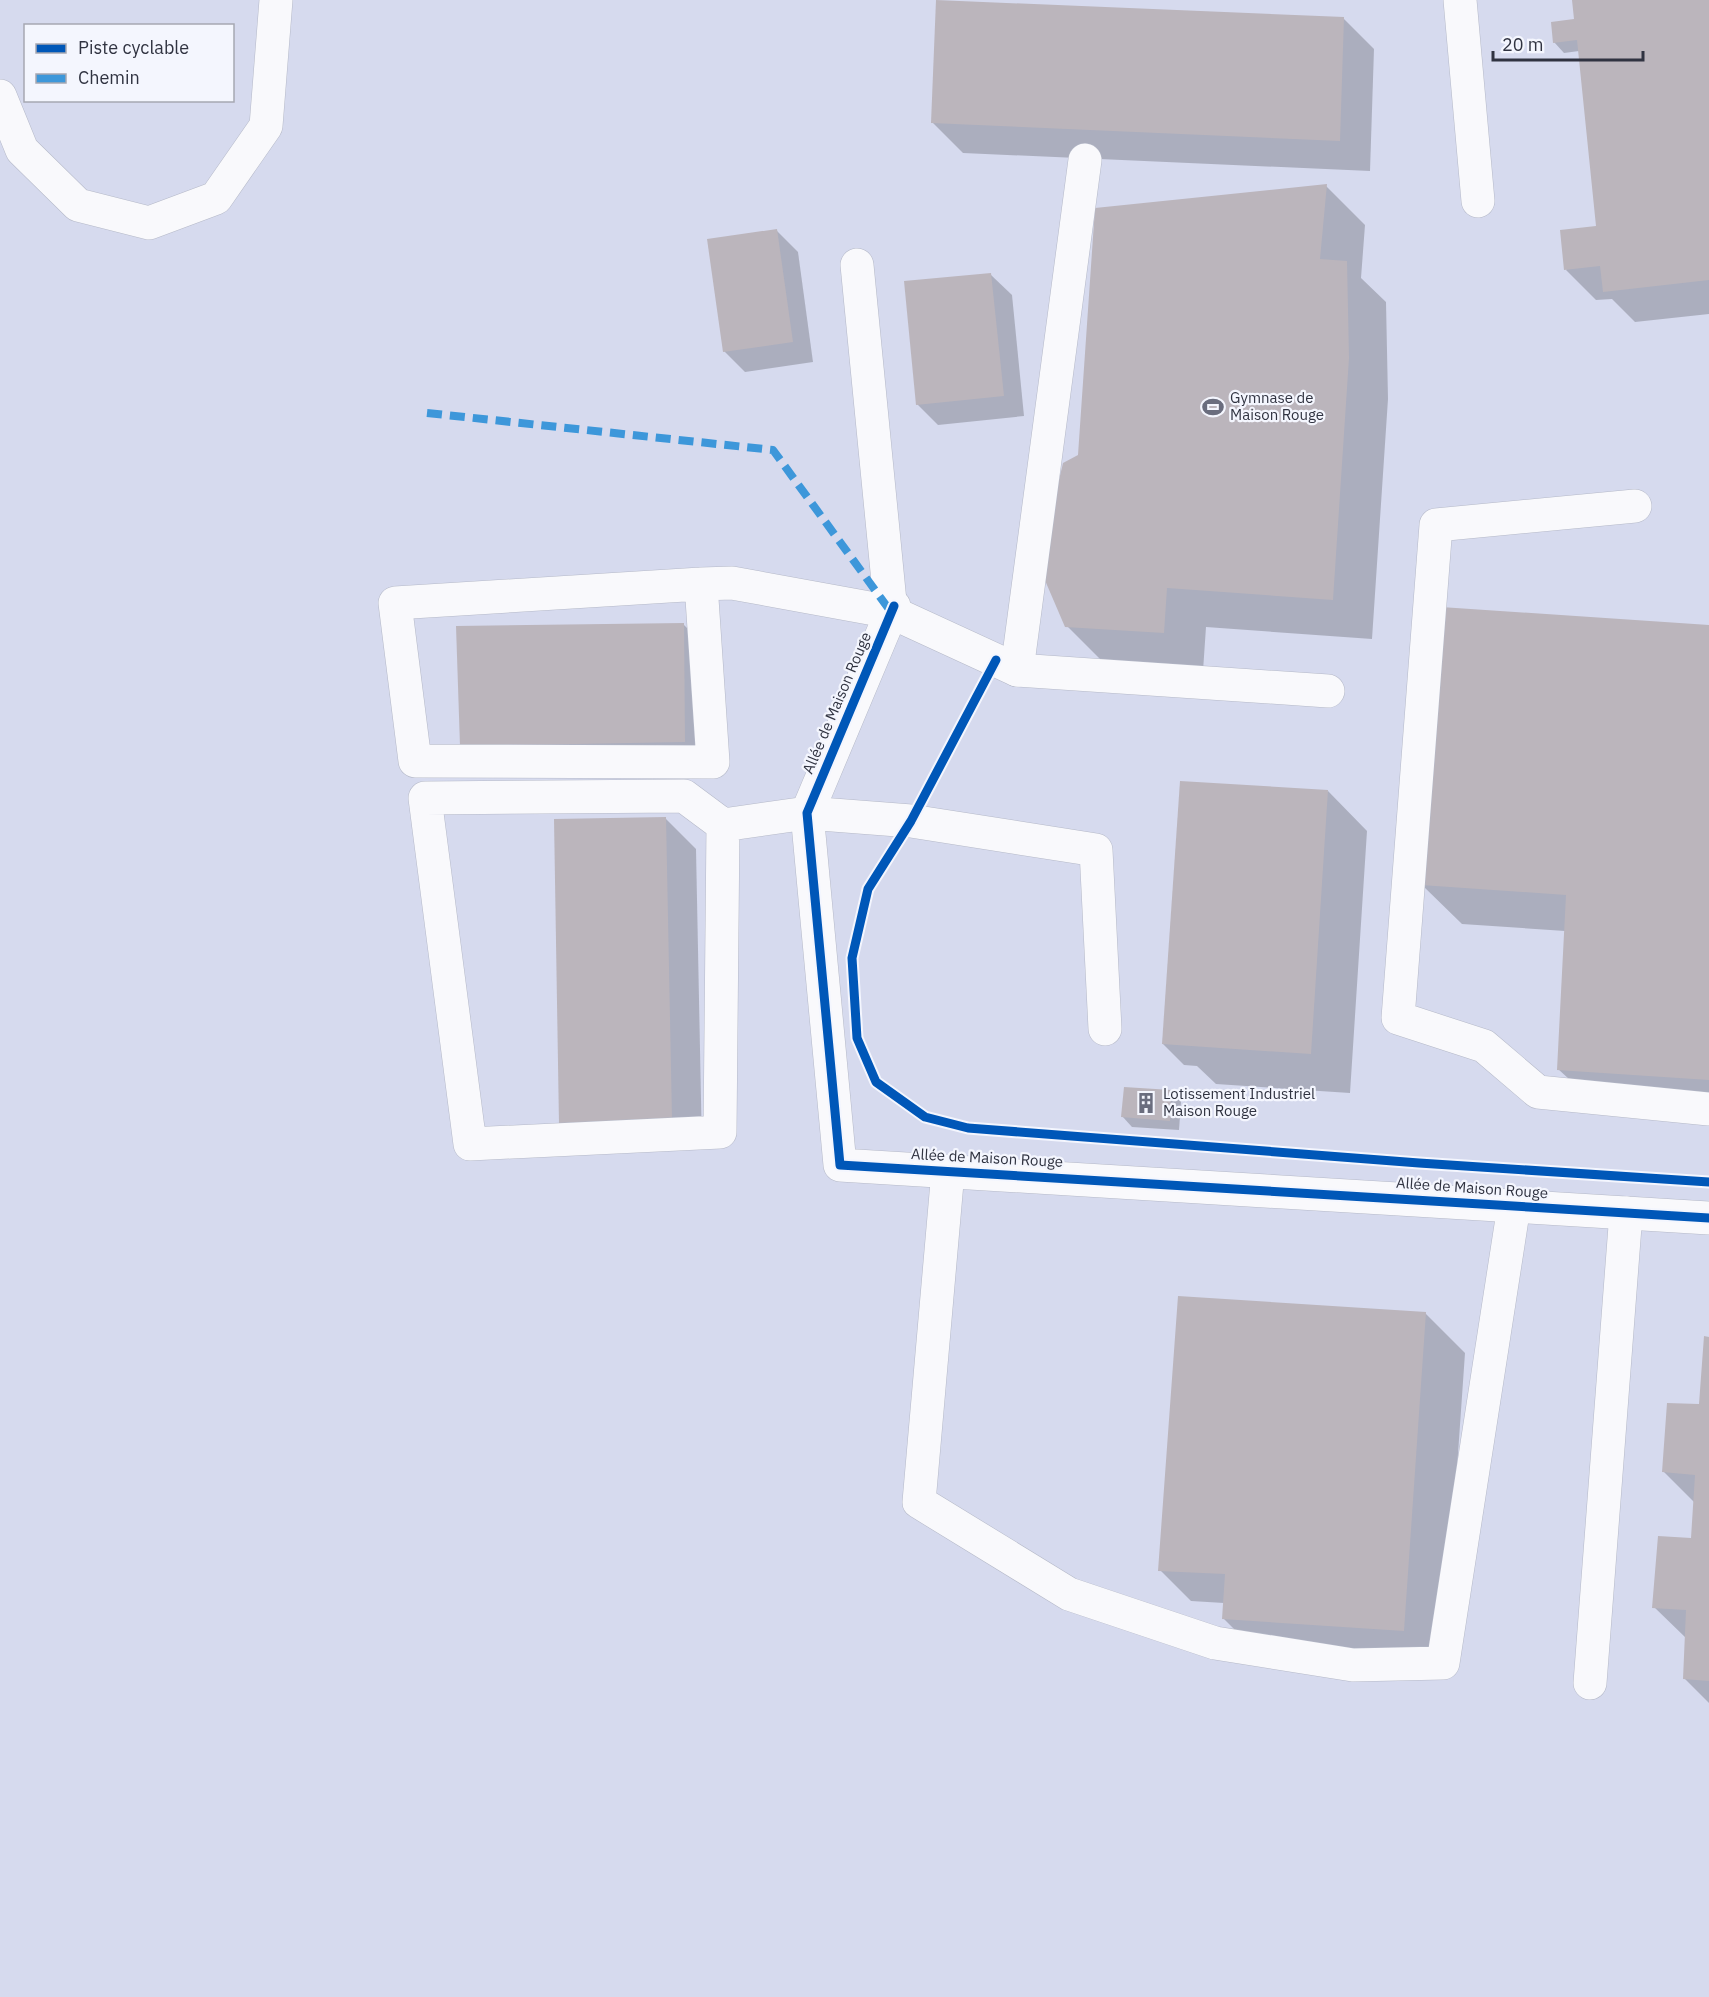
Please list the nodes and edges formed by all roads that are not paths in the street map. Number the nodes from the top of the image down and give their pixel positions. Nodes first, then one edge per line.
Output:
1 (276, 0) edge
2 (1460, 0) edge
3 (0, 96) edge
4 (1085, 160) dead end
5 (1478, 201) dead end
6 (857, 265) dead end
7 (1635, 506) dead end
8 (701, 584) junction
9 (892, 609) junction
10 (1017, 670) junction
11 (1328, 692) dead end
12 (807, 813) junction
13 (723, 825) junction
14 (1105, 1029) dead end
15 (1709, 1109) edge
16 (948, 1171) junction
17 (1514, 1206) junction
18 (1626, 1213) junction
19 (1709, 1218) edge
20 (1590, 1683) dead end

1 - 3 street
2 - 5 street
4 - 10 street
6 - 9 street
7 - 15 street
8 - 8 street
8 - 9 street
9 - 10 street
9 - 12 street, Allée de Maison Rouge
10 - 11 street
12 - 13 street
12 - 14 street
12 - 16 street, Allée de Maison Rouge
13 - 13 street
16 - 17 street, Allée de Maison Rouge
16 - 17 street
17 - 18 street, Allée de Maison Rouge
18 - 19 street, Allée de Maison Rouge
18 - 20 street

